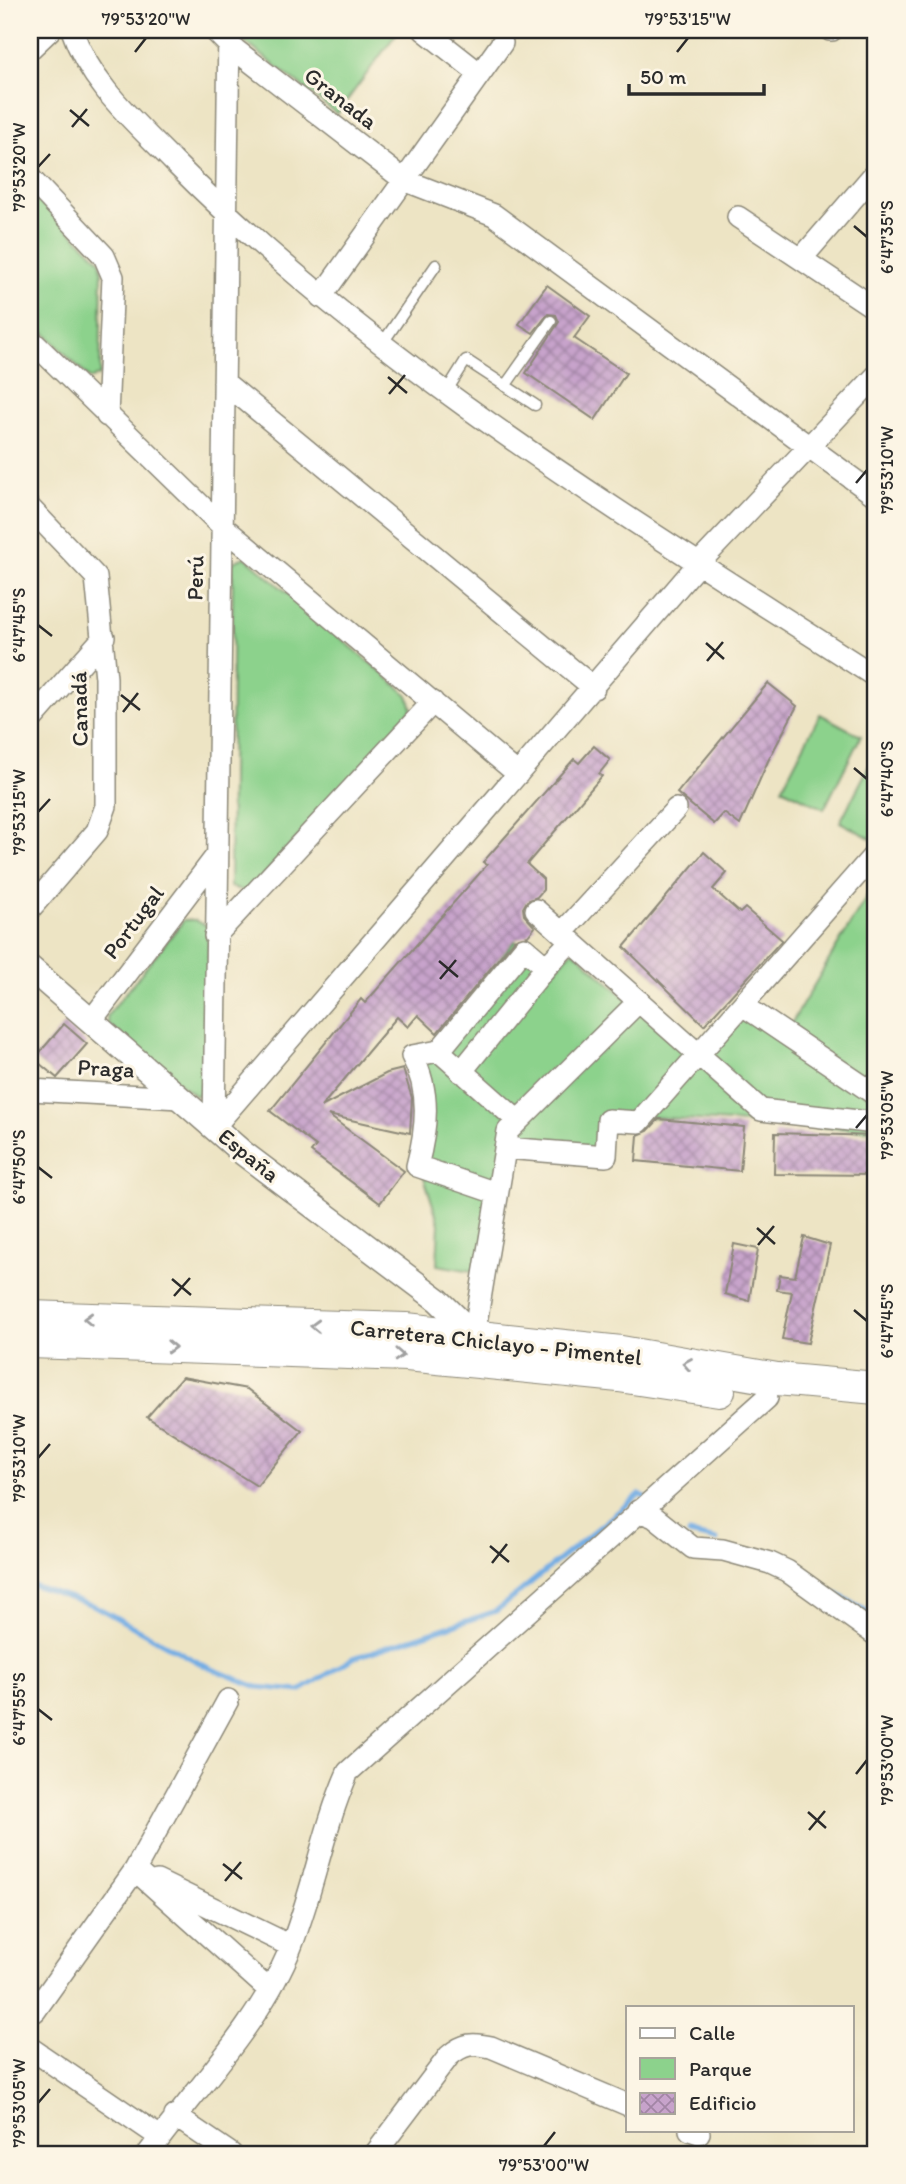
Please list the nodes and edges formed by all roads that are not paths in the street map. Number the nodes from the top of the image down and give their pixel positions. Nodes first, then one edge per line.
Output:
1 (50, 30) edge
2 (72, 30) edge
3 (424, 30) edge
4 (224, 35) edge
5 (502, 43) dead end
6 (30, 49) edge
7 (480, 74) junction
8 (876, 172) edge
9 (30, 178) edge
10 (404, 180) junction
11 (226, 214) junction
12 (738, 217) dead end
13 (801, 259) junction
14 (436, 265) dead end
15 (321, 297) junction
16 (876, 309) edge
17 (551, 321) dead end
18 (30, 339) edge
19 (382, 344) junction
20 (876, 376) edge
21 (224, 382) junction
22 (505, 386) junction
23 (446, 392) junction
24 (535, 405) dead end
25 (107, 416) junction
26 (811, 447) junction
27 (876, 496) edge
28 (30, 509) edge
29 (222, 526) junction
30 (699, 563) junction
31 (104, 637) junction
32 (876, 677) edge
33 (594, 688) junction
34 (433, 702) junction
35 (30, 721) edge
36 (518, 774) junction
37 (676, 809) dead end
38 (876, 853) edge
39 (217, 855) junction
40 (30, 909) edge
41 (536, 910) dead end
42 (215, 936) junction
43 (566, 937) junction
44 (546, 967) junction
45 (30, 968) edge
46 (639, 1001) junction
47 (744, 1006) junction
48 (476, 1008) junction
49 (91, 1021) junction
50 (499, 1026) junction
51 (439, 1051) junction
52 (700, 1056) junction
53 (461, 1072) junction
54 (30, 1075) edge
55 (39, 1090) edge
56 (876, 1096) edge
57 (180, 1098) junction
58 (518, 1121) junction
59 (876, 1123) edge
60 (214, 1128) junction
61 (505, 1148) junction
62 (496, 1193) junction
63 (30, 1317) edge
64 (474, 1335) junction
65 (30, 1342) edge
66 (876, 1388) edge
67 (767, 1398) junction
68 (876, 1409) edge
69 (645, 1503) junction
70 (876, 1635) edge
71 (228, 1700) dead end
72 (135, 1870) junction
73 (290, 1946) junction
74 (269, 1990) junction
75 (35, 2011) dead end
76 (30, 2048) edge
77 (626, 2104) edge
78 (175, 2116) junction
79 (154, 2146) edge
80 (231, 2154) edge
81 (375, 2154) edge

1 - 6 street
2 - 11 street
3 - 7 street
4 - 10 street, Granada
4 - 11 street, Perú
5 - 7 street
7 - 10 street
8 - 13 street
9 - 25 street
10 - 15 street
10 - 26 street, Granada
11 - 15 street
11 - 21 street, Perú
12 - 13 street
13 - 16 street
14 - 19 lane
15 - 19 street
17 - 22 lane
18 - 25 street
19 - 23 street
20 - 26 street
21 - 29 street, Perú
21 - 33 street
22 - 23 lane
22 - 24 lane
23 - 30 street
25 - 29 street
26 - 27 street, Granada
26 - 30 street
28 - 31 street, Canadá
29 - 34 street
29 - 39 street, Perú
30 - 32 street
30 - 33 street
31 - 35 street
31 - 40 street, Canadá
33 - 36 street
34 - 36 street
34 - 42 street
36 - 60 street
37 - 43 street
38 - 47 street
39 - 42 street, Perú
39 - 49 street, Portugal
41 - 43 street
42 - 60 street, Perú
43 - 44 street
43 - 46 street
44 - 48 street
44 - 50 street
45 - 49 street, España
46 - 52 street
46 - 58 street
47 - 52 street
47 - 56 street
48 - 50 street
48 - 51 street
49 - 57 street, España
50 - 53 street
51 - 53 street
51 - 62 street
52 - 59 street
52 - 61 street
53 - 58 street
54 - 55 street
55 - 57 street, Praga
57 - 60 street, España
58 - 61 street
60 - 64 street, España
61 - 62 street
62 - 64 street
64 -> 63 main road, Carretera Chiclayo - Pimentel
66 -> 64 main road, Carretera Chiclayo - Pimentel
65 -> 67 main road, Carretera Chiclayo - Pimentel
67 - 68 main road, Carretera Chiclayo - Pimentel
67 - 69 street
69 - 70 street
69 - 73 street
71 - 72 street
72 - 73 street
72 - 74 street
72 - 75 street
73 - 74 street
74 - 78 street
76 - 79 street
77 - 81 street
78 - 79 street
78 - 80 street

